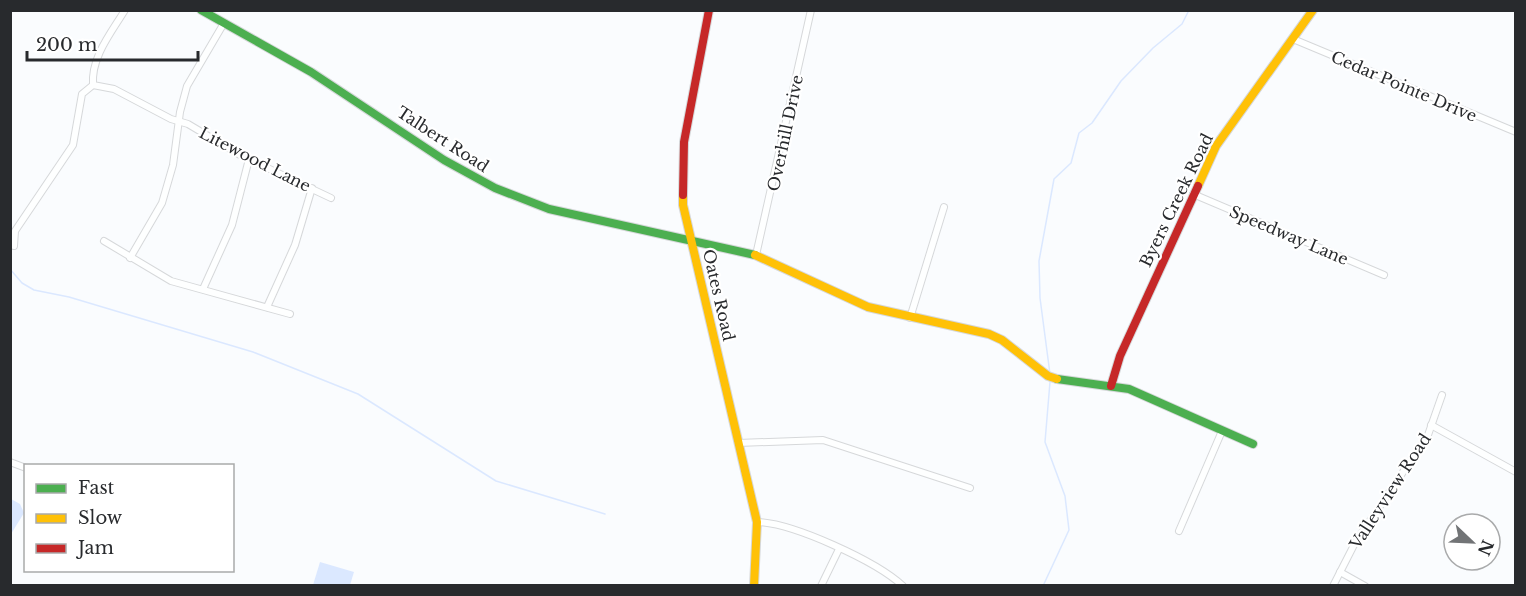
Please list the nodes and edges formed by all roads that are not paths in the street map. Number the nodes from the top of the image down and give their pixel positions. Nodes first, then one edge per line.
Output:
1 (125, 10) edge
2 (201, 10) edge
3 (709, 10) edge
4 (811, 10) edge
5 (1313, 10) edge
6 (224, 22) junction
7 (1293, 39) junction
8 (93, 85) junction
9 (179, 121) junction
10 (1515, 132) edge
11 (249, 159) junction
12 (312, 188) junction
13 (1193, 194) junction
14 (331, 198) dead end
15 (944, 207) dead end
16 (691, 239) junction
17 (104, 241) dead end
18 (14, 246) dead end
19 (756, 255) junction
20 (130, 258) junction
21 (1384, 275) dead end
22 (203, 289) junction
23 (267, 307) junction
24 (290, 314) dead end
25 (910, 318) junction
26 (1111, 386) junction
27 (1442, 395) dead end
28 (1431, 425) junction
29 (1222, 431) junction
30 (738, 443) junction
31 (1253, 444) dead end
32 (1515, 472) edge
33 (970, 488) dead end
34 (757, 522) junction
35 (1179, 531) dead end
36 (838, 549) junction
37 (1340, 572) junction
38 (754, 585) edge
39 (821, 585) edge
40 (903, 585) edge
41 (1333, 585) edge
42 (1365, 585) edge

1 - 8 street
2 - 6 street, Talbert Road
3 - 16 street, Oates Road
4 - 19 street, Overhill Drive
5 - 7 street, Byers Creek Road
6 - 9 street
6 - 16 street, Talbert Road
7 - 10 street, Cedar Pointe Drive
7 - 13 street, Byers Creek Road
8 - 9 street, Litewood Lane
8 - 18 street
9 - 11 street, Litewood Lane
9 - 20 street
11 - 12 street, Litewood Lane
11 - 22 street
12 - 14 street, Litewood Lane
12 - 23 street
13 - 21 street, Speedway Lane
13 - 26 street, Byers Creek Road
15 - 25 street
16 - 19 street, Talbert Road
16 - 30 street, Oates Road
17 - 20 street
19 - 25 street, Talbert Road
20 - 22 street
22 - 23 street
23 - 24 street
25 - 26 street, Talbert Road
26 - 29 street, Talbert Road
27 - 28 street, Valleyview Road
28 - 32 street
28 - 37 street, Valleyview Road
29 - 31 street, Talbert Road
29 - 35 street
30 - 33 street
30 - 34 street, Oates Road
34 - 36 street
34 - 38 street, Oates Road
36 - 39 street
36 - 40 street
37 - 41 street, Valleyview Road
37 - 42 street

